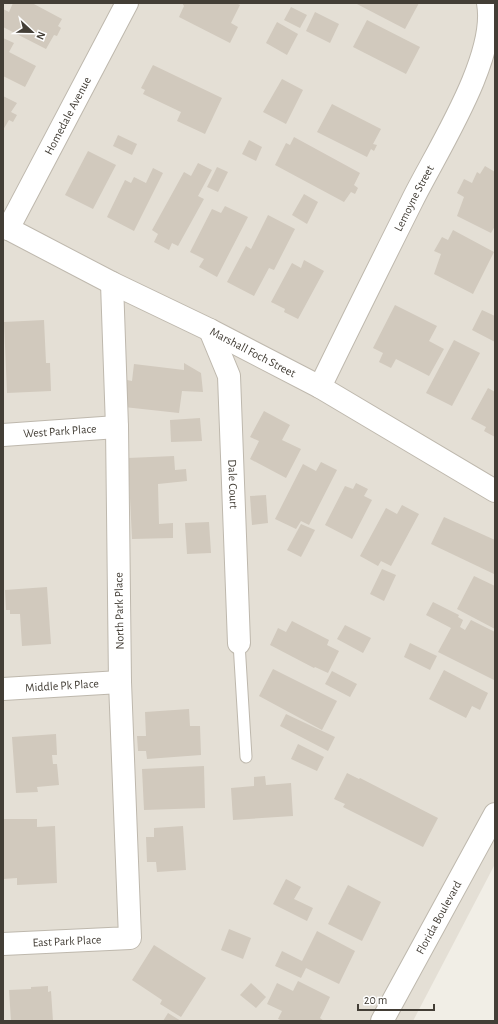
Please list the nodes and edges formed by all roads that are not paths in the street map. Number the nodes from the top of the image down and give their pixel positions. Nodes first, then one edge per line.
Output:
1 (127, 3) edge
2 (488, 3) edge
3 (6, 228) edge
4 (112, 283) junction
5 (210, 330) junction
6 (320, 387) junction
7 (117, 427) junction
8 (3, 435) edge
9 (495, 491) edge
10 (239, 642) joint
11 (120, 682) junction
12 (3, 689) edge
13 (246, 757) dead end
14 (495, 814) edge
15 (130, 938) joint
16 (3, 944) edge
17 (382, 1021) edge

1 - 3 street, Homedale Avenue
2 - 6 street, Lemoyne Street
3 - 4 street, Marshall Foch Street
4 - 5 street, Marshall Foch Street
4 - 7 street, North Park Place
5 - 6 street, Marshall Foch Street
5 - 10 street, Dale Court
6 - 9 street, Marshall Foch Street
7 - 8 street, West Park Place
7 - 11 street, North Park Place
10 - 13 lane
11 - 12 street, Middle Pk Place
11 - 15 street, North Park Place
14 - 17 street, Florida Boulevard
15 - 16 street, East Park Place

